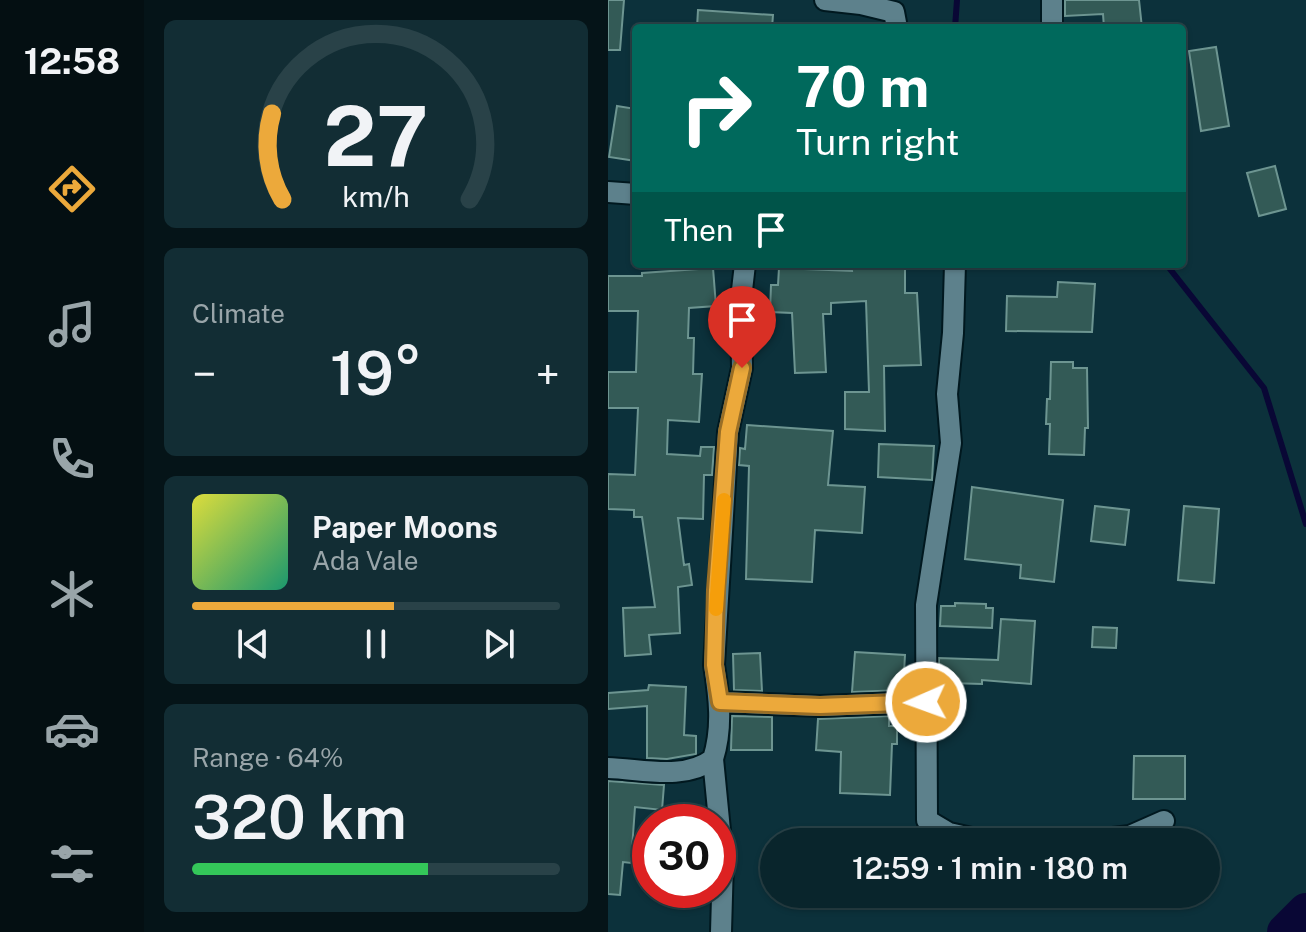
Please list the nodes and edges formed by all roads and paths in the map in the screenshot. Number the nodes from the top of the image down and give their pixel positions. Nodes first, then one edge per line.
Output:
1 (825, 0) edge
2 (1052, 0) edge
3 (896, 24) edge
4 (1052, 24) edge
5 (608, 192) edge
6 (632, 194) edge
7 (745, 268) edge
8 (955, 268) edge
9 (720, 702) junction
10 (713, 759) junction
11 (608, 768) edge
12 (927, 820) junction
13 (1164, 821) dead end
14 (941, 828) edge
15 (1148, 828) edge
16 (721, 932) edge

1 - 3 street
2 - 4 street
5 - 6 street
7 - 9 street
8 - 12 street
9 - 10 street
9 - 12 street
10 - 11 street
10 - 16 street
12 - 14 street
13 - 15 street

